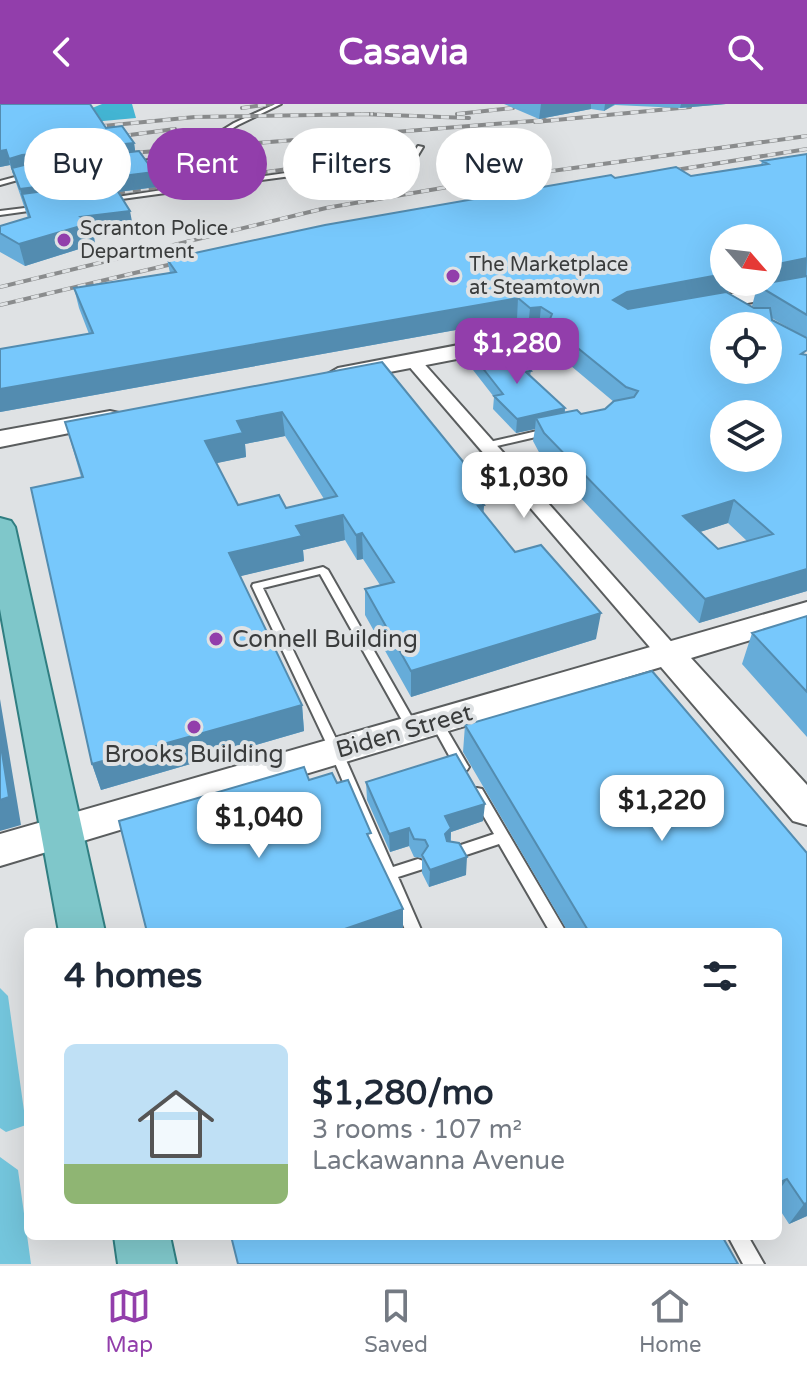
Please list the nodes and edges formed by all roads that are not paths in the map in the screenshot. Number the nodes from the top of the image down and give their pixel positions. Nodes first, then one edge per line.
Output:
1 (279, 104) edge
2 (230, 128) edge
3 (24, 178) edge
4 (0, 183) edge
5 (44, 207) edge
6 (0, 213) edge
7 (807, 286) edge
8 (724, 301) junction
9 (742, 312) edge
10 (666, 313) edge
11 (537, 337) dead end
12 (413, 361) junction
13 (321, 378) edge
14 (136, 414) edge
15 (565, 428) edge
16 (0, 439) edge
17 (488, 445) junction
18 (0, 531) edge
19 (807, 612) edge
20 (668, 653) junction
21 (424, 725) junction
22 (336, 751) junction
23 (807, 810) edge
24 (62, 831) junction
25 (502, 837) junction
26 (0, 850) edge
27 (454, 853) edge
28 (418, 865) dead end
29 (389, 874) junction
30 (81, 928) edge
31 (412, 928) edge
32 (556, 928) edge
33 (143, 1240) edge
34 (739, 1240) edge
35 (147, 1264) edge
36 (754, 1264) edge

1 - 2 lane
3 - 4 lane
5 - 6 lane
7 - 8 main road
8 - 9 main road
8 - 10 main road
11 - 12 main road
12 - 13 main road
12 - 17 street
14 - 16 main road
15 - 17 lane
17 - 20 street
18 - 24 main road
19 - 20 main road, Biden Street
20 - 21 main road, Biden Street
20 - 23 main road
21 - 22 main road, Biden Street
21 - 22 lane
21 - 25 lane
22 - 24 main road, Biden Street
22 - 29 lane
24 - 26 main road, Biden Street
24 - 30 main road
25 - 27 lane
25 - 32 lane
28 - 29 lane
29 - 31 lane
33 - 35 main road
34 - 36 lane

